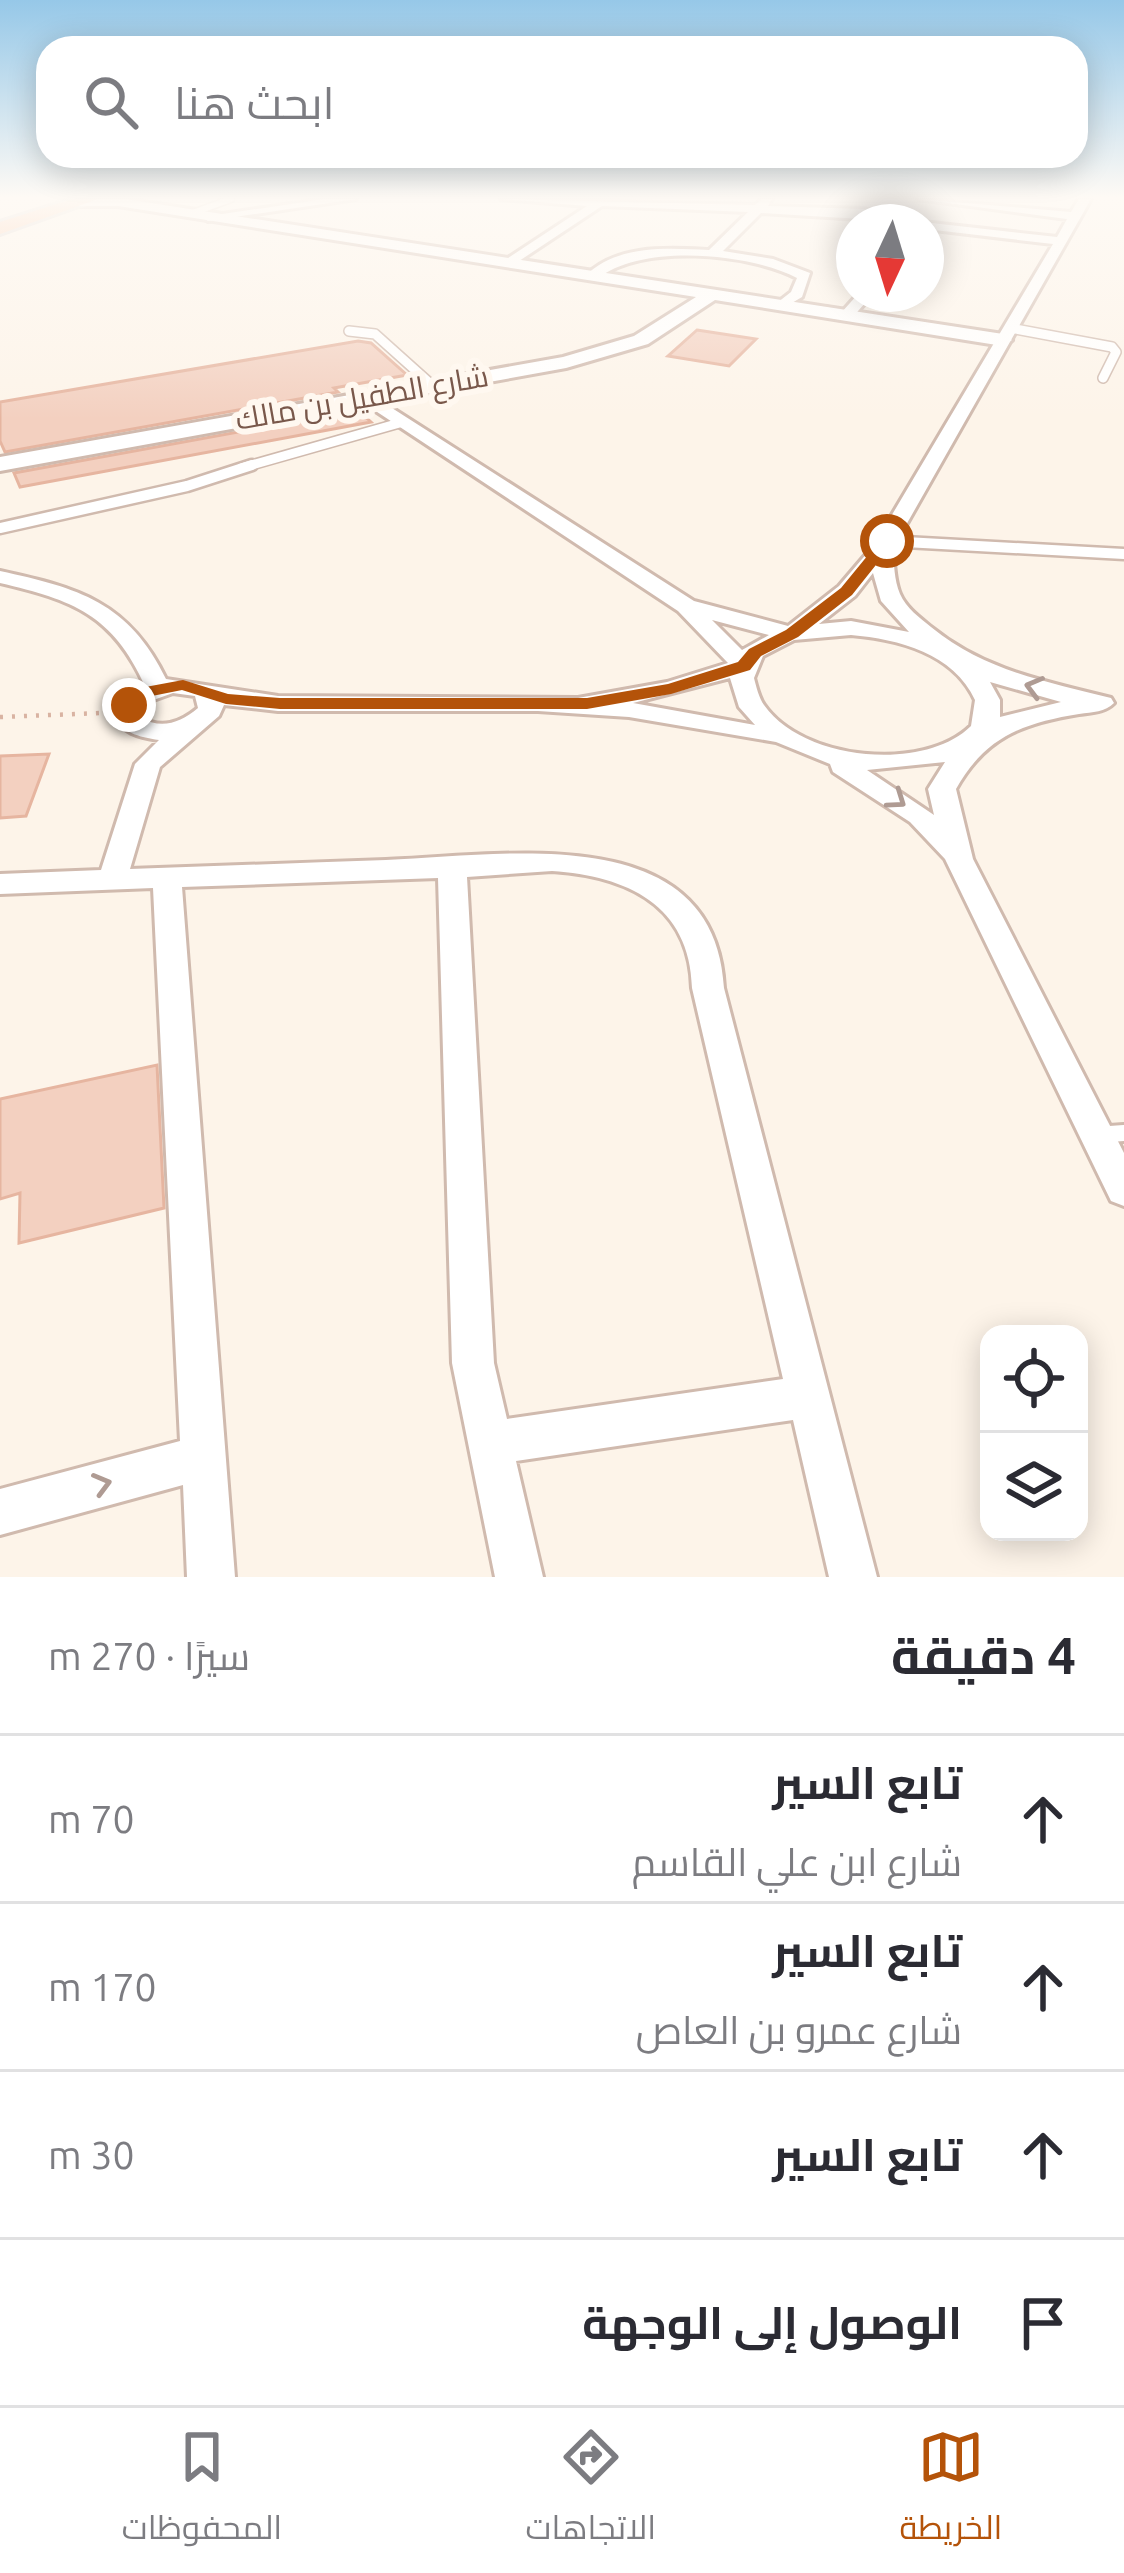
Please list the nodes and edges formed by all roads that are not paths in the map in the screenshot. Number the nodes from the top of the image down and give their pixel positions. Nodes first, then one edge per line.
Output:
1 (571, 273) edge
2 (596, 273) edge
3 (800, 273) edge
4 (1042, 273) edge
5 (592, 276) junction
6 (711, 295) junction
7 (781, 306) junction
8 (850, 312) edge
9 (846, 316) junction
10 (349, 331) dead end
11 (1006, 334) junction
12 (1103, 378) dead end
13 (433, 386) junction
14 (364, 398) junction
15 (403, 422) junction
16 (0, 464) edge
17 (0, 528) edge
18 (885, 544) junction
19 (1124, 554) edge
20 (0, 577) edge
21 (686, 606) junction
22 (792, 634) junction
23 (940, 650) junction
24 (744, 666) junction
25 (158, 688) junction
26 (587, 703) junction
27 (1113, 704) edge
28 (200, 714) junction
29 (132, 720) junction
30 (976, 736) junction
31 (783, 739) junction
32 (822, 755) junction
33 (148, 764) junction
34 (959, 860) junction
35 (452, 867) junction
36 (167, 880) junction
37 (112, 881) junction
38 (0, 884) edge
39 (1110, 1134) edge
40 (1124, 1190) edge
41 (807, 1397) junction
42 (491, 1443) junction
43 (203, 1456) junction
44 (0, 1512) edge
45 (211, 1577) edge
46 (519, 1577) edge
47 (853, 1577) edge

1 - 5 street
2 - 5 street
3 - 7 street
4 - 11 street
5 - 6 street
6 - 7 street
6 - 13 street, شارع الطفيل بن مالك
7 - 9 street
8 - 9 street
9 - 11 street
10 - 13 lane
11 - 12 lane
11 - 18 street
13 - 14 street, شارع الطفيل بن مالك
14 - 15 street
14 - 16 street, شارع الطفيل بن مالك
15 - 17 lane
15 - 21 street
18 - 19 lane
18 - 22 street
18 - 23 street
20 - 25 street
21 - 22 street
21 - 24 street
22 - 23 street
22 - 24 street
27 -> 23 street
23 - 30 street
24 - 26 street
24 - 31 street
25 - 28 street
25 - 29 street
26 - 28 street
26 - 31 street
27 - 30 street
28 - 29 street
28 - 33 street
29 - 33 street
30 - 32 street
30 - 34 street
31 - 32 street
32 -> 34 street
33 - 37 street
34 - 39 street
35 - 36 street
35 - 41 street
35 - 42 street
36 - 37 street
36 - 43 street
37 - 38 street
39 - 40 street
41 - 42 street
41 - 47 street
42 - 46 street
44 -> 43 street
43 - 45 street

